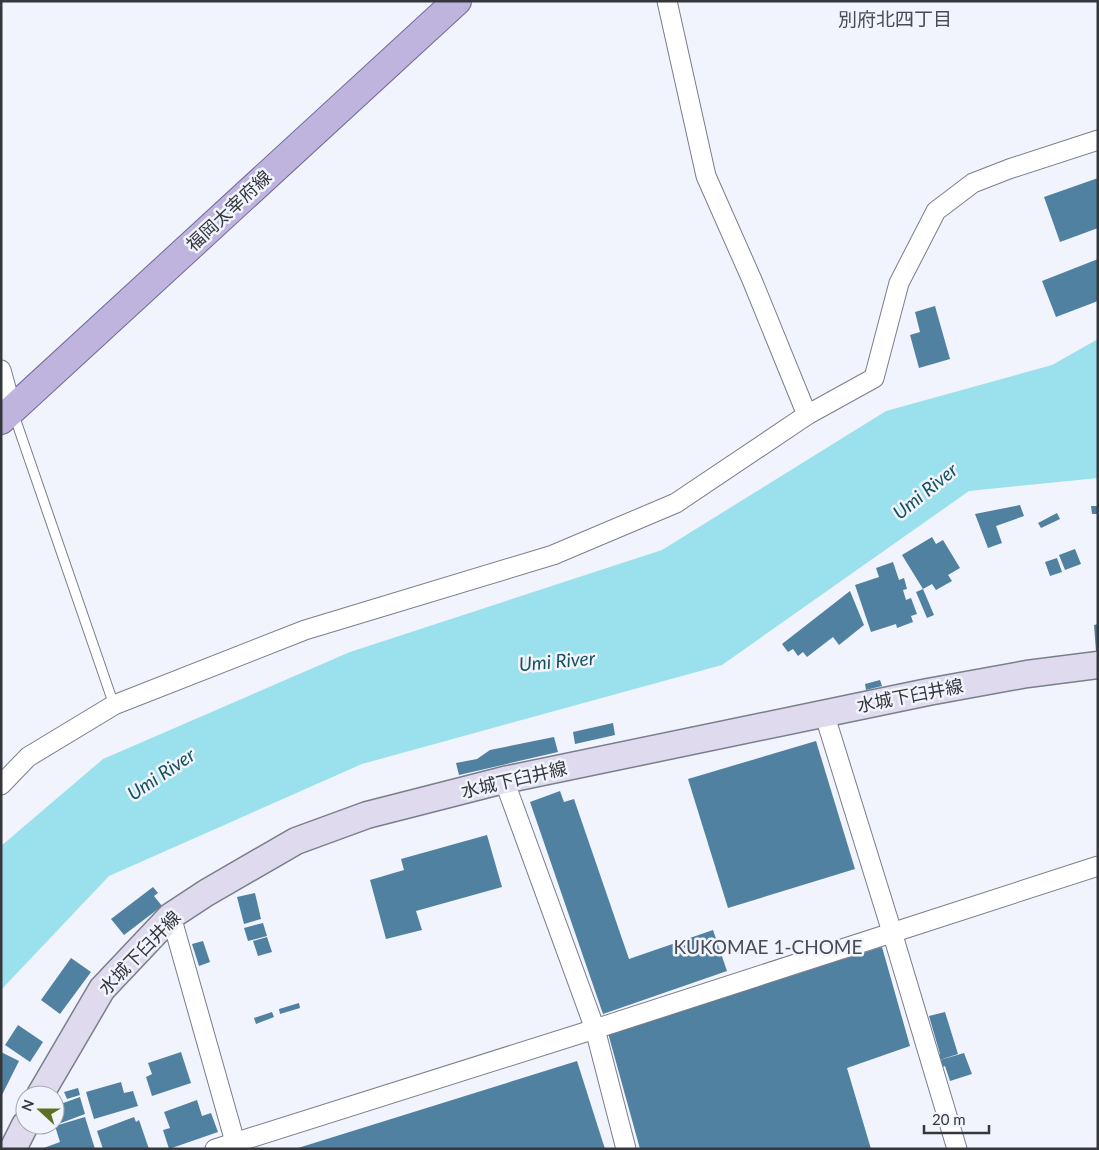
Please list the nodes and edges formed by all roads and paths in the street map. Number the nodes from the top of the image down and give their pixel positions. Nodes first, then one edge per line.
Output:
1 (457, 1) edge
2 (667, 1) edge
3 (1098, 140) edge
4 (1, 370) edge
5 (7, 415) edge
6 (807, 415) junction
7 (1098, 665) edge
8 (114, 705) junction
9 (824, 713) junction
10 (504, 780) junction
11 (1, 785) edge
12 (1098, 866) edge
13 (171, 916) junction
14 (892, 932) junction
15 (595, 1029) junction
16 (46, 1085) edge
17 (20, 1135) edge
18 (236, 1146) edge
19 (13, 1149) edge
20 (215, 1149) edge
21 (626, 1149) edge
22 (957, 1149) edge

1 - 5 main road, 福岡太宰府線
2 - 6 street
3 - 6 street
4 - 5 street
5 - 8 lane
6 - 8 street
7 - 9 main road, 水城下臼井線
8 - 11 street
9 - 10 main road, 水城下臼井線
9 - 14 street
10 - 13 main road, 水城下臼井線
10 - 15 street
12 - 14 street
13 - 16 main road, 水城下臼井線
13 - 18 street
14 - 15 street
14 - 22 street
15 - 18 street
15 - 21 street
17 - 19 main road
18 - 20 street

